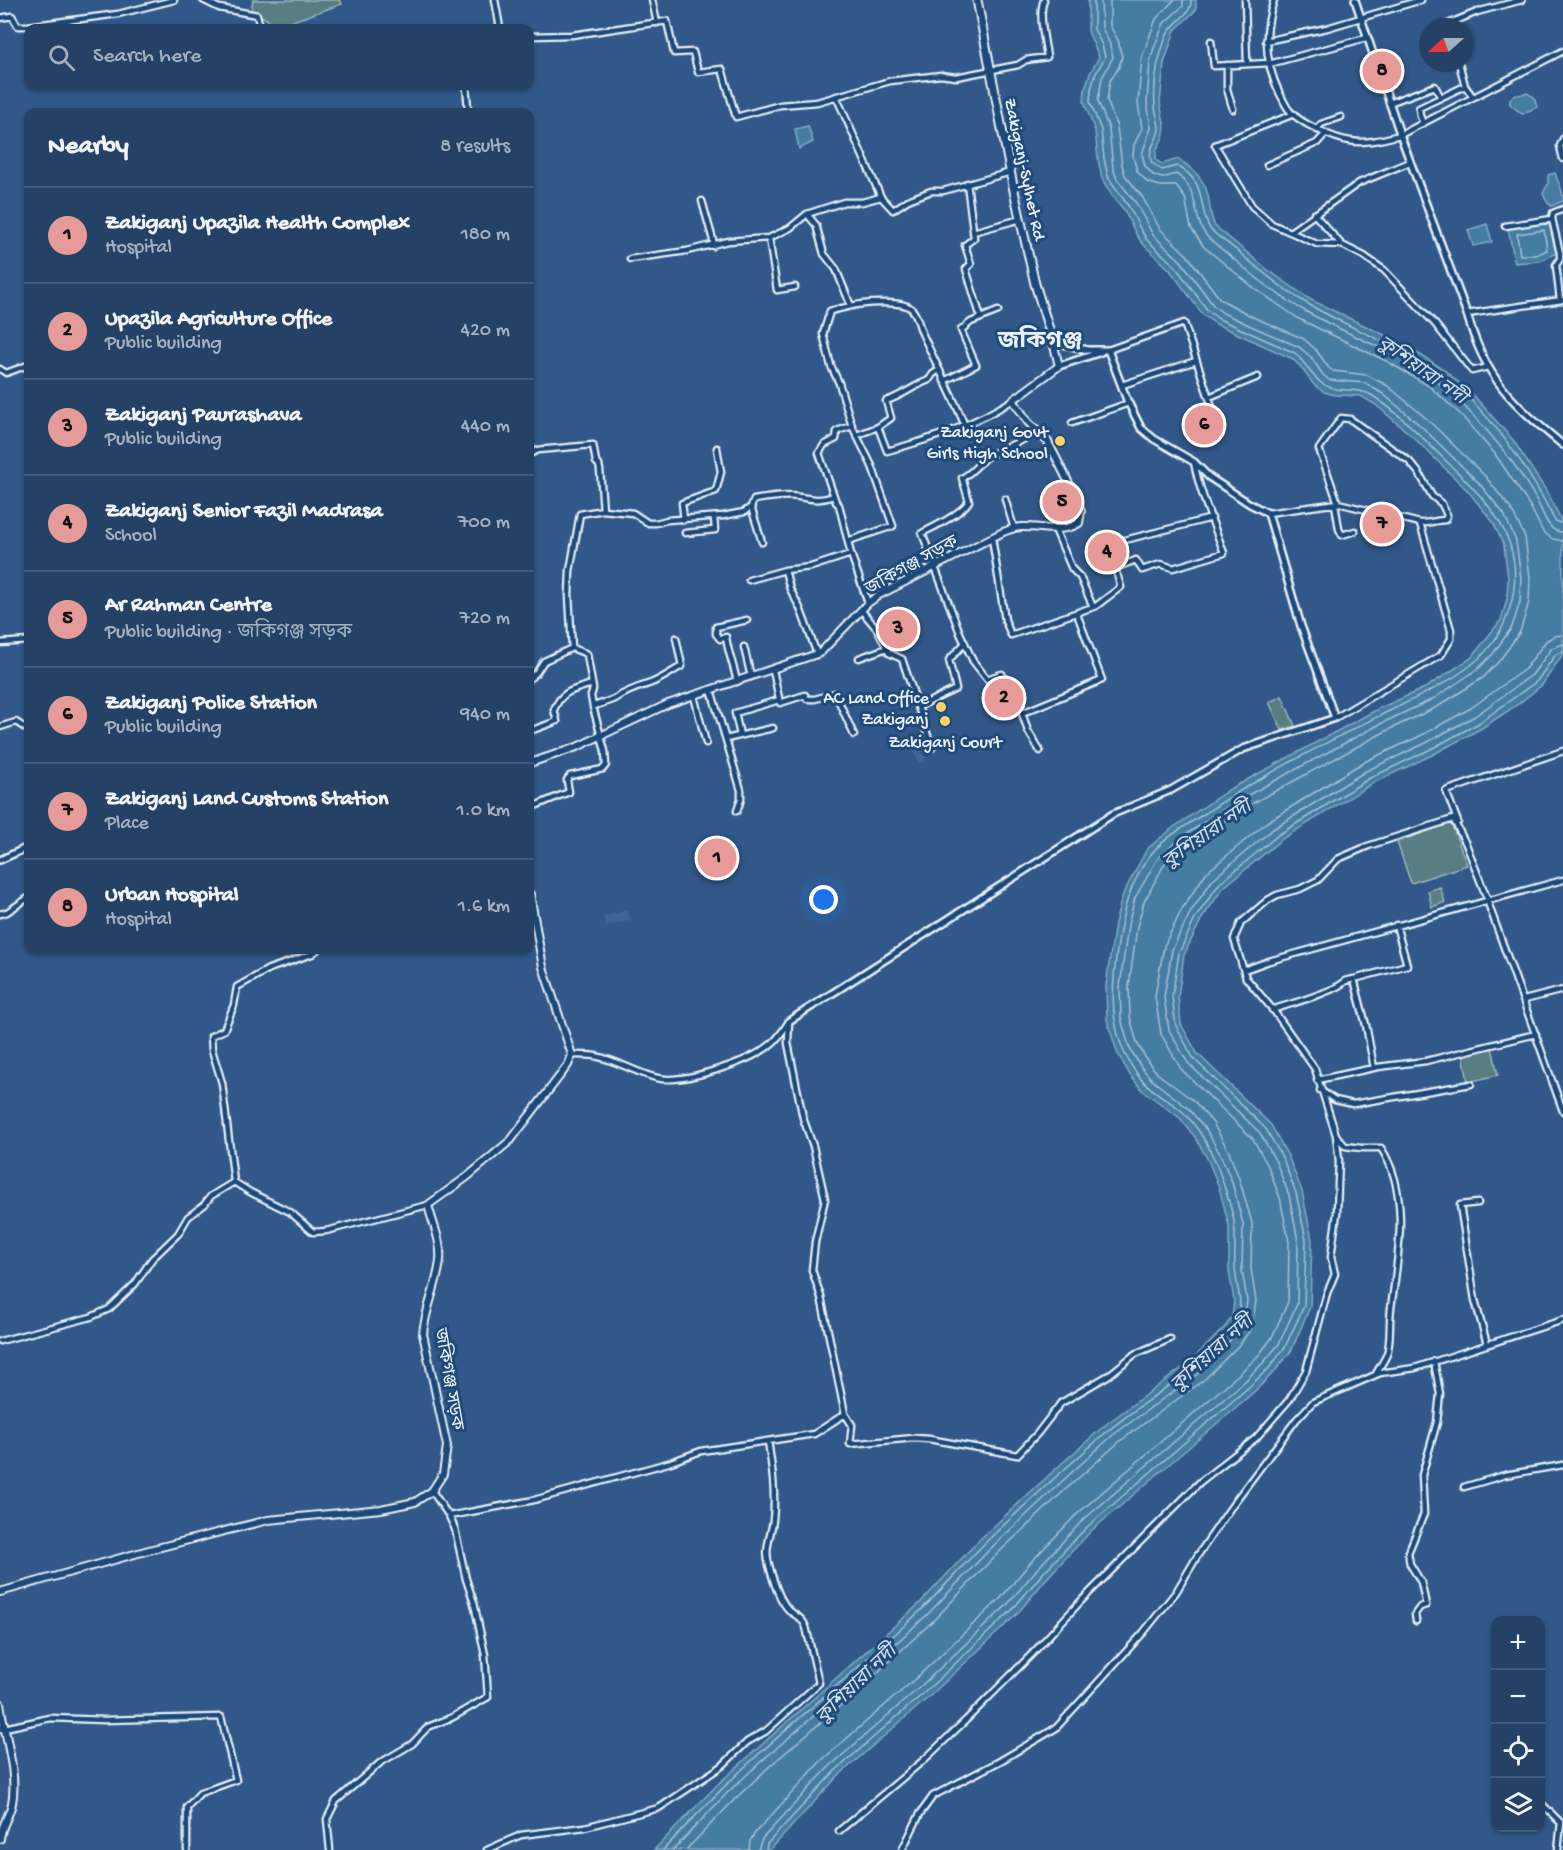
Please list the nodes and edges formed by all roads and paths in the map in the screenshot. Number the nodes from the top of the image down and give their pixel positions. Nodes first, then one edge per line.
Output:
1 (174, 0) edge
2 (205, 0) edge
3 (495, 0) edge
4 (652, 0) edge
5 (977, 0) edge
6 (1044, 0) edge
7 (1245, 0) edge
8 (1274, 0) edge
9 (1355, 0) edge
10 (1421, 0) edge
11 (1522, 0) edge
12 (0, 18) edge
13 (1359, 18) junction
14 (1462, 18) edge
15 (657, 23) junction
16 (42, 24) edge
17 (259, 24) edge
18 (499, 24) edge
19 (24, 26) edge
20 (534, 36) edge
21 (1366, 38) junction
22 (1211, 41) dead end
23 (1266, 41) junction
24 (1563, 51) edge
25 (1247, 63) junction
26 (1269, 63) junction
27 (1227, 65) junction
28 (990, 71) junction
29 (1461, 72) edge
30 (1465, 86) junction
31 (466, 90) edge
32 (836, 96) junction
33 (1473, 97) junction
34 (1441, 98) junction
35 (1389, 103) junction
36 (468, 108) edge
37 (1233, 109) dead end
38 (1294, 114) junction
39 (1341, 117) dead end
40 (1424, 123) junction
41 (1317, 130) junction
42 (1326, 133) junction
43 (1400, 135) junction
44 (1563, 139) edge
45 (1563, 159) edge
46 (1410, 162) junction
47 (1267, 165) dead end
48 (1011, 172) junction
49 (967, 183) junction
50 (881, 197) junction
51 (702, 201) dead end
52 (1563, 209) edge
53 (807, 214) junction
54 (1314, 214) junction
55 (1021, 219) junction
56 (1552, 219) junction
57 (1505, 226) dead end
58 (973, 232) junction
59 (1290, 232) junction
60 (769, 238) junction
61 (1342, 244) junction
62 (713, 246) junction
63 (630, 259) dead end
64 (795, 287) dead end
65 (1562, 300) edge
66 (851, 306) junction
67 (998, 311) dead end
68 (1467, 314) junction
69 (981, 318) junction
70 (1053, 342) junction
71 (1108, 350) junction
72 (1196, 361) junction
73 (24, 366) edge
74 (1059, 366) junction
75 (1488, 367) junction
76 (0, 369) edge
77 (939, 370) junction
78 (1258, 377) dead end
79 (944, 381) junction
80 (1122, 385) junction
81 (1209, 397) junction
82 (1013, 400) junction
83 (1129, 403) junction
84 (1214, 413) dead end
85 (1072, 423) dead end
86 (852, 426) junction
87 (965, 426) junction
88 (878, 427) junction
89 (1039, 432) junction
90 (857, 435) junction
91 (1563, 445) edge
92 (717, 448) dead end
93 (534, 452) edge
94 (1194, 462) junction
95 (834, 496) junction
96 (1005, 499) dead end
97 (1336, 503) junction
98 (751, 507) junction
99 (603, 510) junction
100 (1268, 513) junction
101 (714, 517) junction
102 (1212, 518) junction
103 (684, 520) junction
104 (1420, 523) junction
105 (1014, 528) junction
106 (1055, 529) junction
107 (1354, 531) dead end
108 (685, 533) dead end
109 (992, 538) junction
110 (762, 542) dead end
111 (848, 542) junction
112 (1113, 543) dead end
113 (851, 554) junction
114 (935, 567) junction
115 (785, 570) junction
116 (748, 580) dead end
117 (868, 603) junction
118 (1093, 607) junction
119 (861, 610) junction
120 (1077, 614) junction
121 (747, 620) dead end
122 (676, 638) dead end
123 (24, 641) edge
124 (0, 643) edge
125 (964, 643) junction
126 (744, 647) dead end
127 (572, 648) junction
128 (887, 648) junction
129 (817, 654) junction
130 (859, 657) dead end
131 (773, 670) junction
132 (534, 675) edge
133 (751, 677) junction
134 (737, 682) junction
135 (592, 684) junction
136 (711, 690) junction
137 (694, 696) junction
138 (779, 700) junction
139 (593, 707) junction
140 (918, 707) junction
141 (1022, 713) junction
142 (1335, 718) junction
143 (0, 727) edge
144 (24, 727) edge
145 (773, 728) dead end
146 (534, 730) edge
147 (740, 735) junction
148 (854, 735) dead end
149 (601, 736) junction
150 (726, 739) junction
151 (706, 743) dead end
152 (932, 748) dead end
153 (1040, 751) dead end
154 (1563, 751) edge
155 (534, 763) edge
156 (534, 806) edge
157 (737, 811) dead end
158 (24, 849) edge
159 (0, 860) edge
160 (1563, 880) edge
161 (24, 901) edge
162 (1488, 901) junction
163 (0, 914) edge
164 (534, 916) edge
165 (1396, 925) junction
166 (312, 954) edge
167 (1244, 970) junction
168 (1354, 979) junction
169 (1563, 990) edge
170 (1524, 1000) junction
171 (1272, 1010) junction
172 (789, 1021) junction
173 (1536, 1034) junction
174 (572, 1055) junction
175 (1374, 1068) junction
176 (1317, 1080) junction
177 (1472, 1084) dead end
178 (1320, 1090) junction
179 (1563, 1111) edge
180 (1336, 1135) junction
181 (234, 1182) junction
182 (1478, 1203) dead end
183 (428, 1205) junction
184 (1563, 1320) edge
185 (1170, 1339) dead end
186 (0, 1341) edge
187 (1487, 1344) junction
188 (1434, 1361) junction
189 (1376, 1374) junction
190 (846, 1414) junction
191 (768, 1441) junction
192 (1563, 1465) edge
193 (1464, 1487) dead end
194 (432, 1491) junction
195 (449, 1516) junction
196 (0, 1592) edge
197 (1416, 1621) dead end
198 (0, 1703) edge
199 (2, 1729) edge
200 (1545, 1807) edge
201 (839, 1831) dead end
202 (0, 1839) edge
203 (187, 1850) edge
204 (330, 1850) edge
205 (487, 1850) edge
206 (902, 1850) edge
207 (1558, 1850) edge

1 - 16 street
2 - 17 street
3 - 18 street
4 - 15 street
5 - 28 main road, Zakiganj-Sylhet Rd
6 - 28 street
7 - 25 street
8 - 23 street
9 - 13 street
10 - 13 street
11 - 14 street
12 - 19 street
13 - 21 street
13 - 23 street
15 - 20 street
15 - 32 street
21 - 26 street
21 - 35 street
22 - 27 street
23 - 26 street
24 - 33 street
25 - 26 street
25 - 27 street
26 - 38 street
27 - 37 street
28 - 32 street
28 - 48 main road, Zakiganj-Sylhet Rd
29 - 30 street
30 - 33 street
30 - 34 street
31 - 36 street
32 - 50 street
33 - 40 street
34 - 35 street
34 - 40 street
35 - 43 street
38 - 41 street
38 - 59 street
39 - 41 street
40 - 43 street
41 - 42 street
42 - 43 street
42 - 47 street
43 - 46 street
44 - 45 street
46 - 54 street
46 - 68 street
48 - 49 street
48 - 55 main road, Zakiganj-Sylhet Rd
49 - 50 street
49 - 58 street
50 - 53 street
51 - 62 street
52 - 56 street
53 - 60 street
53 - 66 street
54 - 59 street
54 - 61 street
55 - 58 street
55 - 70 main road, Zakiganj-Sylhet Rd
56 - 57 street
56 - 65 street
58 - 69 street
59 - 61 street
60 - 62 street
60 - 64 street
61 - 75 street
62 - 63 street
65 - 68 street
66 - 77 street
66 - 86 street
67 - 69 street
68 - 75 street
69 - 79 street
70 - 71 street
70 - 74 main road
71 - 72 street
71 - 74 street
71 - 80 street
72 - 80 street
72 - 81 street
73 - 76 street
74 - 82 main road
75 - 91 street
77 - 79 street
77 - 88 street
78 - 81 street
79 - 87 street
80 - 83 street
81 - 84 street
82 - 87 street
82 - 89 main road, জকিগঞ্জ সড়ক
83 - 85 street
83 - 94 street
86 - 90 street
86 - 95 street
87 - 88 street
88 - 90 street
89 - 106 main road, জকিগঞ্জ সড়ক
89 - 114 street
90 - 111 street
92 - 103 street
93 - 99 street
94 - 100 street
94 - 102 street
95 - 98 street
95 - 111 street
96 - 105 street
97 - 100 street
97 - 104 street
97 - 104 street
97 - 107 street
98 - 101 street
98 - 110 street
99 - 103 street
99 - 127 street
100 - 142 street
101 - 103 street
101 - 108 street
102 - 112 street
102 - 118 street
104 - 142 street
105 - 106 main road, জকিগঞ্জ সড়ক
105 - 109 main road, জকিগঞ্জ সড়ক
106 - 118 street
109 - 114 main road, জকিগঞ্জ সড়ক
109 - 120 street
111 - 113 street
113 - 115 street
113 - 117 street
114 - 117 main road, জকিগঞ্জ সড়ক
114 - 125 street
115 - 116 street
115 - 129 street
117 - 119 main road, জকিগঞ্জ সড়ক
118 - 120 street
119 - 128 street
119 - 129 main road, জকিগঞ্জ সড়ক
120 - 141 street
121 - 134 street
122 - 139 street
123 - 124 street
125 - 140 street
125 - 141 street
126 - 133 street
127 - 132 street
127 - 135 street
128 - 130 street
128 - 140 street
129 - 131 main road, জকিগঞ্জ সড়ক
131 - 133 main road, জকিগঞ্জ সড়ক
131 - 138 street
133 - 134 main road, জকিগঞ্জ সড়ক
134 - 136 main road, জকিগঞ্জ সড়ক
135 - 139 street
135 - 146 street
136 - 137 main road, জকিগঞ্জ সড়ক
136 - 150 street
137 - 149 main road, জকিগঞ্জ সড়ক
137 - 151 street
138 - 147 street
138 - 148 street
139 - 149 street
140 - 152 street
141 - 153 street
142 - 172 street
143 - 144 street
145 - 147 street
147 - 150 street
149 - 155 main road, জকিগঞ্জ সড়ক
149 - 156 street
150 - 157 street
154 - 162 street
158 - 159 street
160 - 162 street
161 - 163 street
162 - 165 street
162 - 167 street
162 - 170 street
164 - 174 main road
165 - 167 street
165 - 168 street
166 - 181 street
167 - 171 street
168 - 171 street
168 - 175 street
169 - 170 street
170 - 173 street
171 - 176 street
172 - 174 street
172 - 190 street
173 - 175 street
173 - 179 street
174 - 183 main road
175 - 176 street
176 - 178 street
177 - 178 street
178 - 180 street
180 - 189 street
180 - 201 street
181 - 183 street
181 - 186 street
182 - 187 street
183 - 194 main road, জকিগঞ্জ সড়ক
184 - 187 street
185 - 190 street
187 - 188 street
188 - 189 street
188 - 197 street
189 - 206 street
190 - 191 street
191 - 195 street
191 - 205 street
192 - 193 street
194 - 195 street
194 - 196 main road
195 - 204 street
198 - 199 main road
199 - 202 main road
199 - 203 street
200 - 207 street

